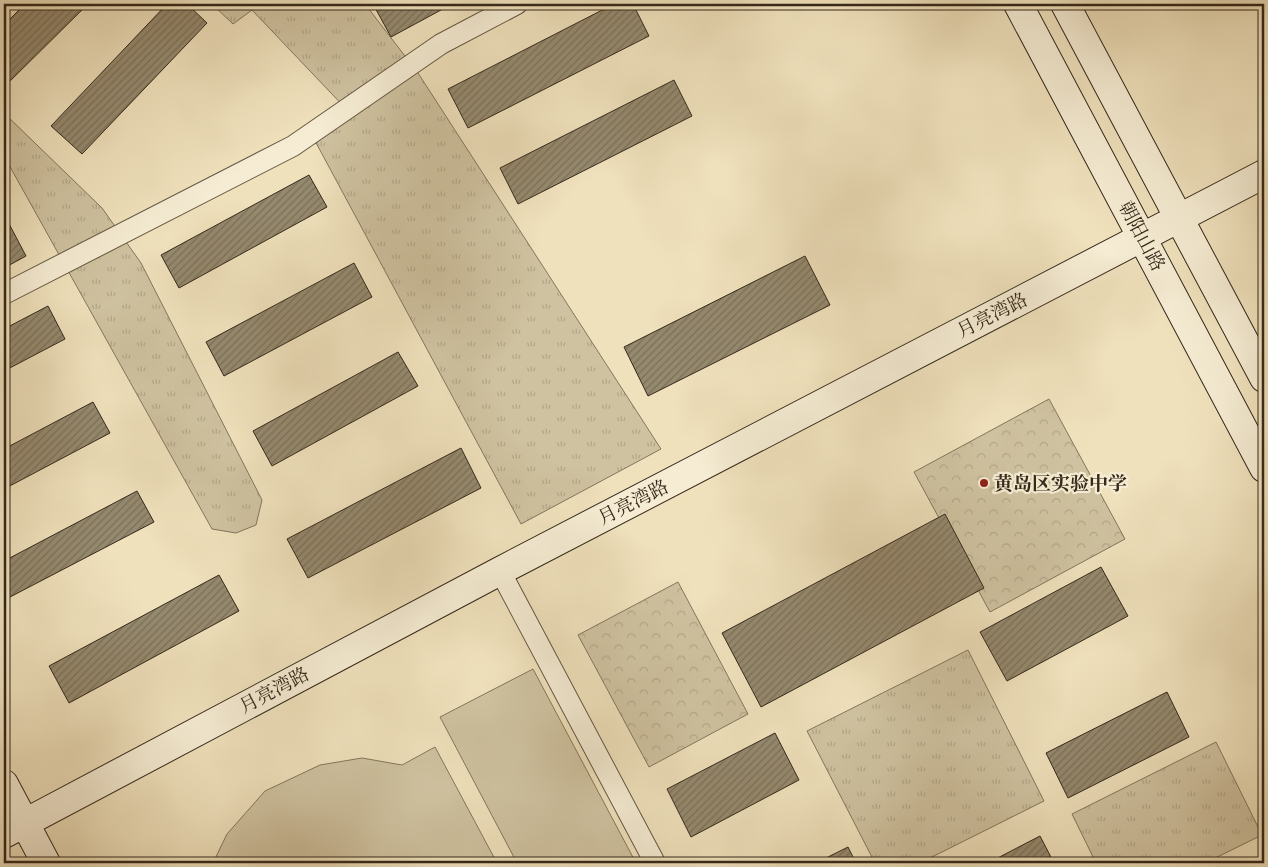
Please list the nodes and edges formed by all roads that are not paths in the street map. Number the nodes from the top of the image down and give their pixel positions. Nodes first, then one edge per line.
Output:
1 (517, 4) edge
2 (1018, 4) edge
3 (1065, 4) edge
4 (1264, 174) edge
5 (1180, 218) junction
6 (1143, 237) junction
7 (4, 294) edge
8 (1264, 378) edge
9 (1264, 468) edge
10 (500, 571) junction
11 (4, 784) edge
12 (14, 828) edge
13 (46, 863) edge
14 (655, 863) edge

1 - 7 street
2 - 6 street, 朝阳山路
3 - 5 street
4 - 5 street, 月亮湾路
5 - 6 street, 月亮湾路
5 - 8 street
6 - 9 street, 朝阳山路
6 - 10 street, 月亮湾路
10 - 12 street, 月亮湾路
10 - 14 street
11 - 12 street
12 - 13 street

